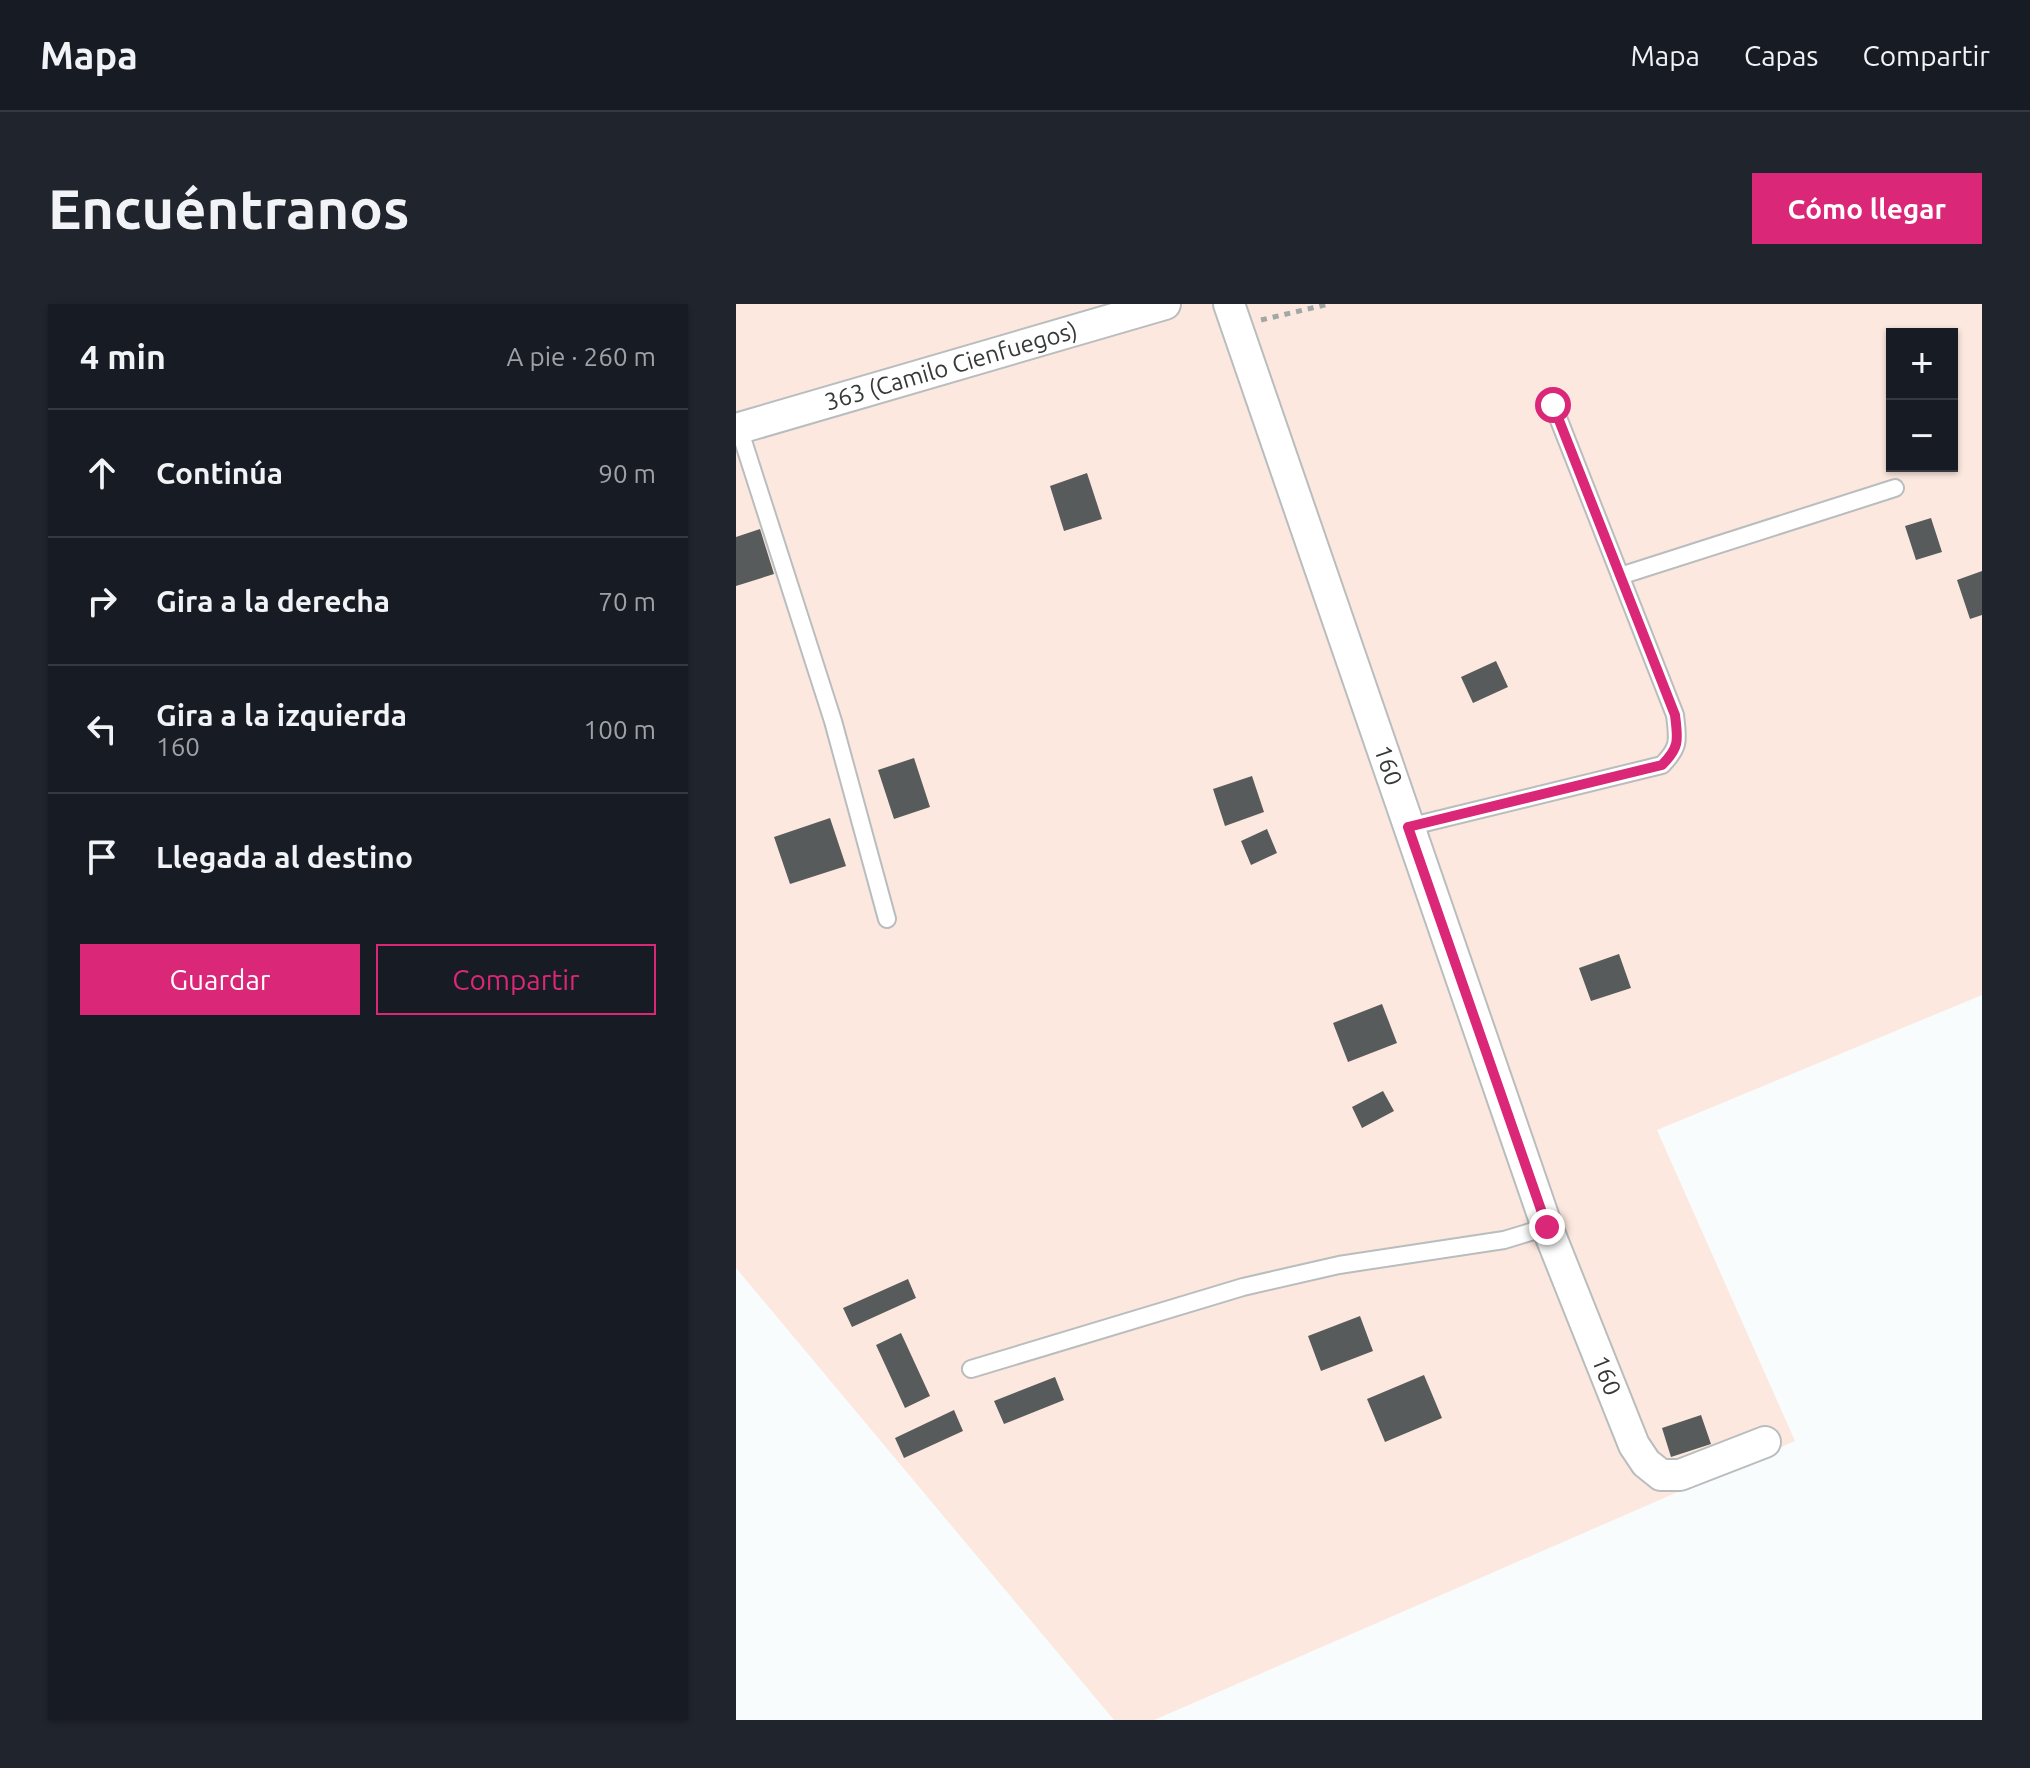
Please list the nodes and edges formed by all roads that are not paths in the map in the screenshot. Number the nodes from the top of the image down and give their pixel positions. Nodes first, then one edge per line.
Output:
1 (1165, 304) edge
2 (1233, 315) edge
3 (1553, 405) dead end
4 (737, 426) edge
5 (1895, 488) dead end
6 (1620, 576) junction
7 (1408, 827) junction
8 (887, 919) dead end
9 (1547, 1227) junction
10 (971, 1369) dead end
11 (1765, 1442) dead end

1 - 4 street, 363 (Camilo Cienfuegos)
2 - 7 street, 160
3 - 6 lane
4 - 8 lane
5 - 6 lane
6 - 7 lane
7 - 9 street, 160
9 - 10 lane
9 - 11 street, 160

